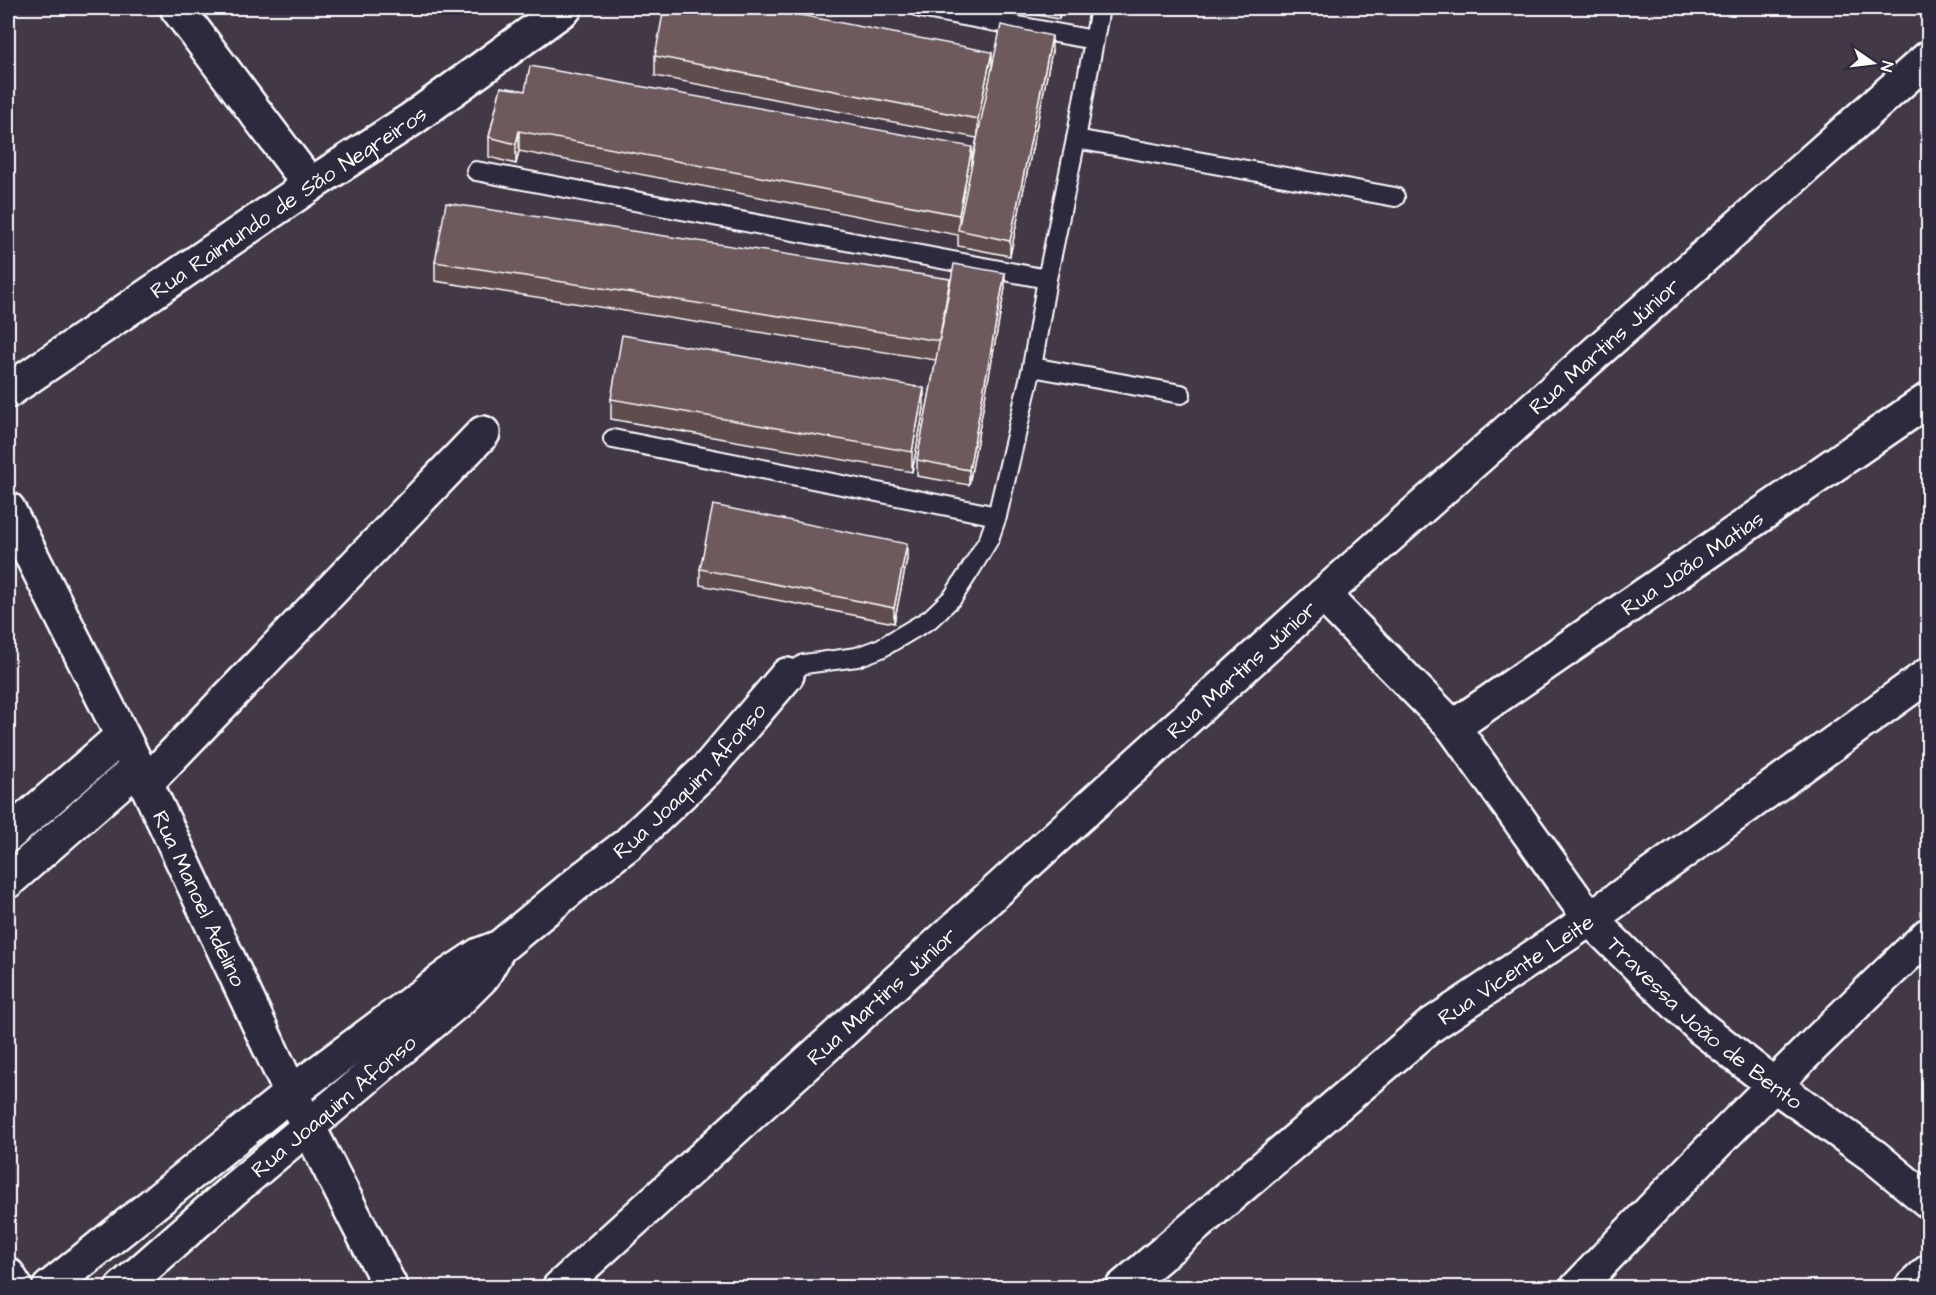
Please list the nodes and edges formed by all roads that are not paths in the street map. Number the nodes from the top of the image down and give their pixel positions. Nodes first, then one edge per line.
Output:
1 (177, 8) edge
2 (565, 8) edge
3 (920, 8) edge
4 (1100, 8) edge
5 (529, 18) edge
6 (1094, 40) junction
7 (1929, 58) edge
8 (1077, 139) junction
9 (476, 171) dead end
10 (310, 185) junction
11 (1395, 197) dead end
12 (1047, 279) junction
13 (1032, 367) junction
14 (8, 391) edge
15 (1181, 394) dead end
16 (1929, 400) edge
17 (483, 434) dead end
18 (613, 439) dead end
19 (8, 509) edge
20 (997, 516) junction
21 (1323, 595) junction
22 (787, 675) joint
23 (1929, 675) edge
24 (1453, 727) junction
25 (121, 736) junction
26 (141, 775) junction
27 (8, 834) edge
28 (8, 881) edge
29 (1590, 919) junction
30 (1929, 935) edge
31 (500, 947) junction
32 (1774, 1085) junction
33 (291, 1093) junction
34 (308, 1127) junction
35 (1929, 1201) edge
36 (131, 1221) junction
37 (157, 1255) junction
38 (1929, 1272) edge
39 (8, 1275) edge
40 (16, 1287) edge
41 (49, 1287) edge
42 (122, 1287) edge
43 (391, 1287) edge
44 (559, 1287) edge
45 (1122, 1287) edge
46 (1577, 1287) edge
47 (1911, 1287) edge

1 - 10 street
2 - 5 street, Rua Raimundo de São Negreiros
3 - 6 lane
4 - 6 lane
5 - 10 street, Rua Raimundo de São Negreiros
6 - 8 lane
7 - 21 street, Rua Martins Júnior
8 - 11 lane
8 - 12 lane
9 - 12 lane
10 - 14 street, Rua Raimundo de São Negreiros
12 - 13 lane
13 - 15 lane
13 - 20 lane
16 - 24 street, Rua João Matias
17 - 26 street
18 - 20 lane
19 - 25 street, Rua Manoel Adelino
20 - 22 lane
21 - 24 street, Travessa João de Bento
21 - 44 street, Rua Martins Júnior
22 - 31 street, Rua Joaquim Afonso
23 - 29 street, Rua Vicente Leite
24 - 29 street, Travessa João de Bento
25 - 26 street, Rua Manoel Adelino
25 - 27 street
26 - 28 street
26 - 33 street, Rua Manoel Adelino
29 - 32 street, Travessa João de Bento
29 - 45 street, Rua Vicente Leite
30 - 32 street
31 - 33 street, Rua Joaquim Afonso
31 - 34 street, Rua Joaquim Afonso
32 - 35 street, Travessa João de Bento
32 - 46 street
33 - 34 street, Rua Manoel Adelino
33 - 36 street, Rua Joaquim Afonso
34 - 37 street, Rua Joaquim Afonso
34 - 43 street, Rua Manoel Adelino
36 - 37 street
36 - 41 street, Rua Joaquim Afonso
37 - 42 street, Rua Joaquim Afonso
38 - 47 street
39 - 40 street

